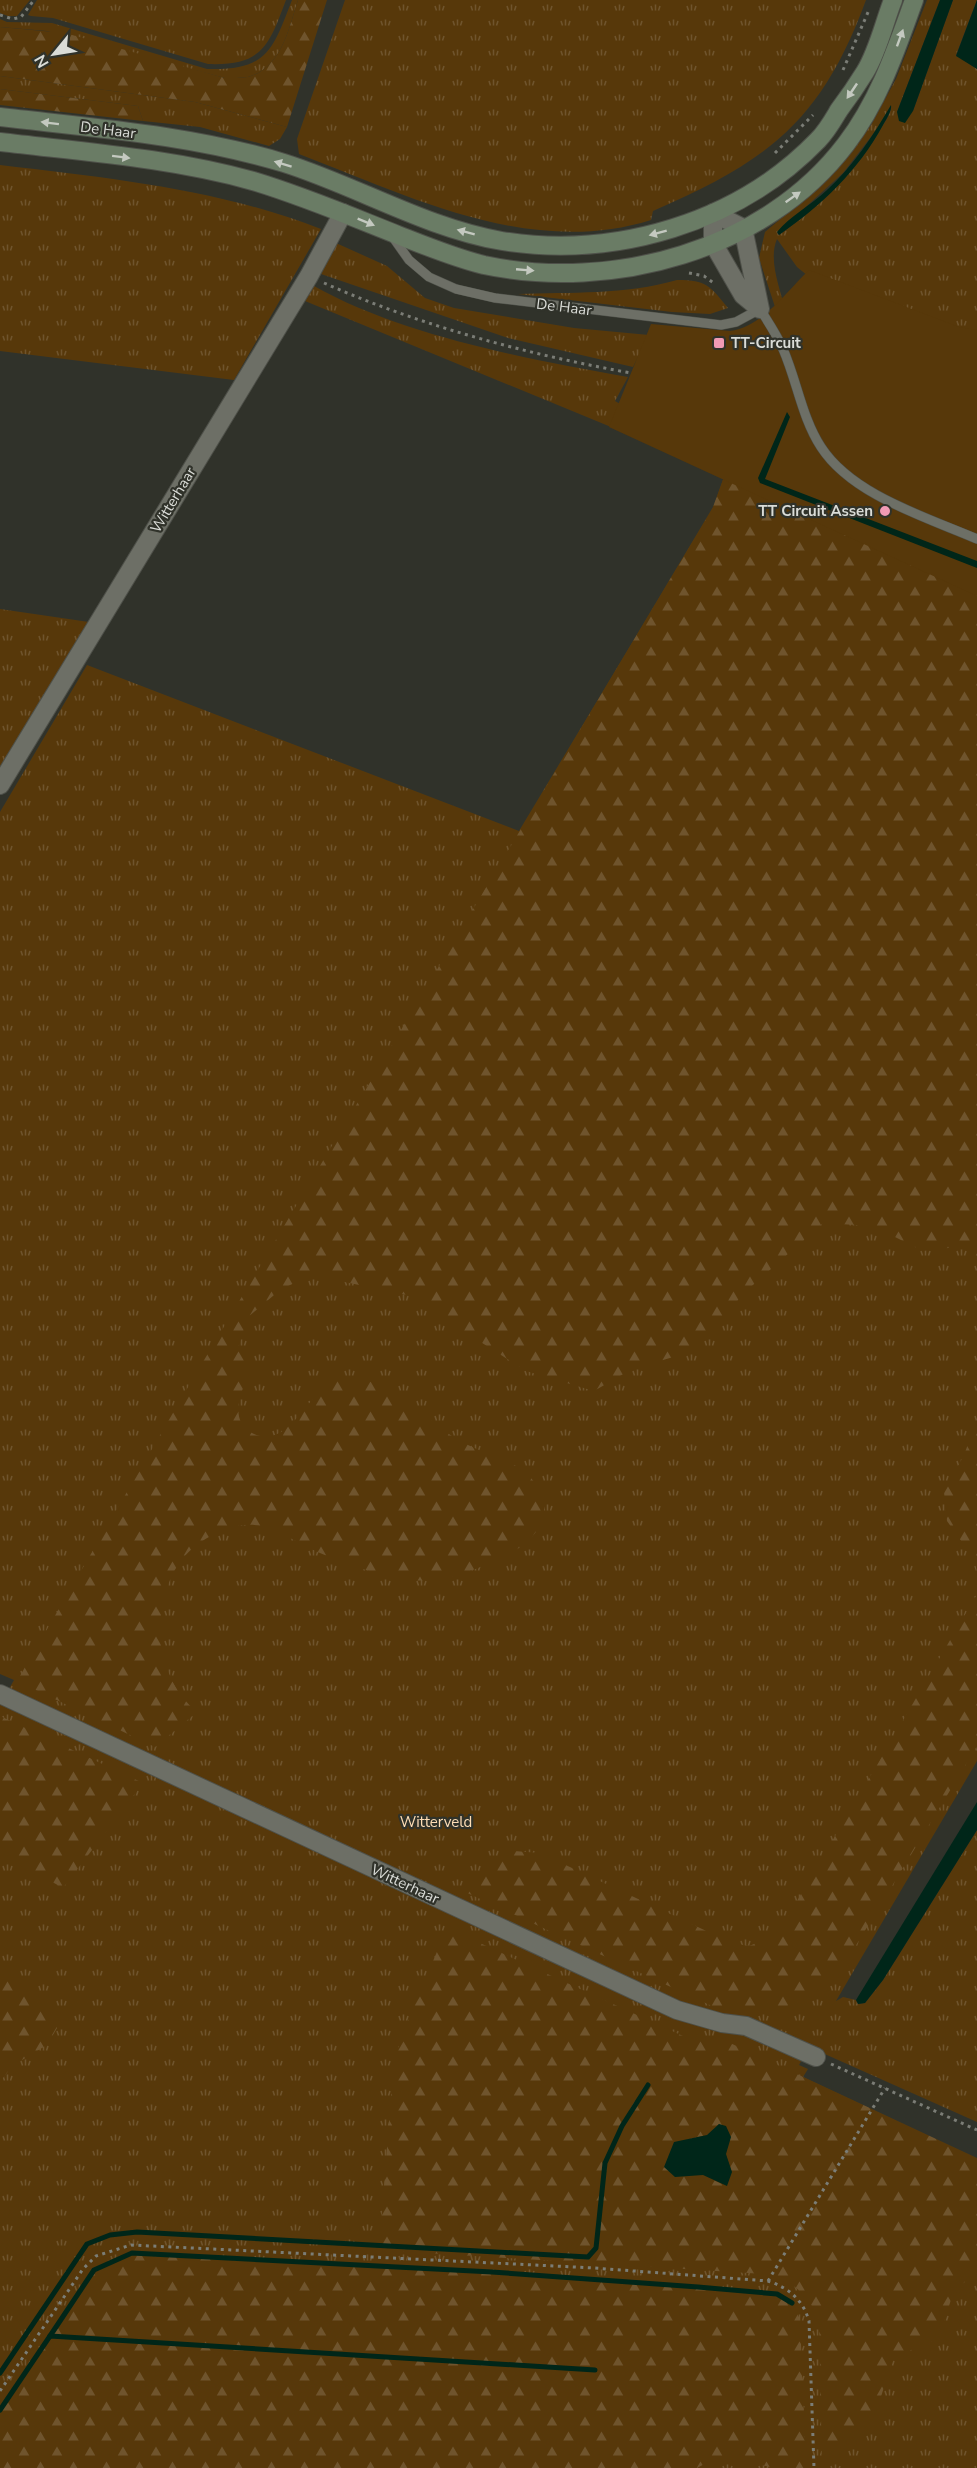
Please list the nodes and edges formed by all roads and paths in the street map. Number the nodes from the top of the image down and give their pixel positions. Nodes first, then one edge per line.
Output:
1 (34, 0) edge
2 (872, 0) edge
3 (893, 0) edge
4 (914, 0) edge
5 (0, 15) edge
6 (841, 74) dead end
7 (813, 115) dead end
8 (0, 117) edge
9 (0, 142) edge
10 (771, 157) dead end
11 (353, 189) junction
12 (343, 213) junction
13 (713, 213) junction
14 (743, 228) junction
15 (389, 231) junction
16 (713, 243) junction
17 (309, 276) junction
18 (760, 309) junction
19 (631, 373) dead end
20 (977, 538) edge
21 (0, 785) edge
22 (0, 1694) edge
23 (816, 2057) joint
24 (885, 2088) junction
25 (977, 2130) edge
26 (768, 2281) junction
27 (0, 2391) edge
28 (814, 2468) edge

1 - 5 path
2 - 6 path
3 -> 13 street, De Haar
14 -> 4 street, De Haar
7 - 10 path
11 -> 8 street, De Haar
9 -> 12 street, De Haar
11 - 12 street
13 -> 11 street, De Haar
12 -> 15 street, De Haar
12 - 17 street, Witterhaar
13 - 14 street
13 - 16 street
14 - 16 street, De Haar
14 - 18 street
15 -> 16 street, De Haar
15 - 18 lane, De Haar
16 - 18 street
17 - 19 path
17 - 21 street, Witterhaar
18 - 20 lane
22 - 23 street, Witterhaar
23 - 24 path
24 - 25 path
24 - 26 path
26 - 27 path
26 - 28 path

